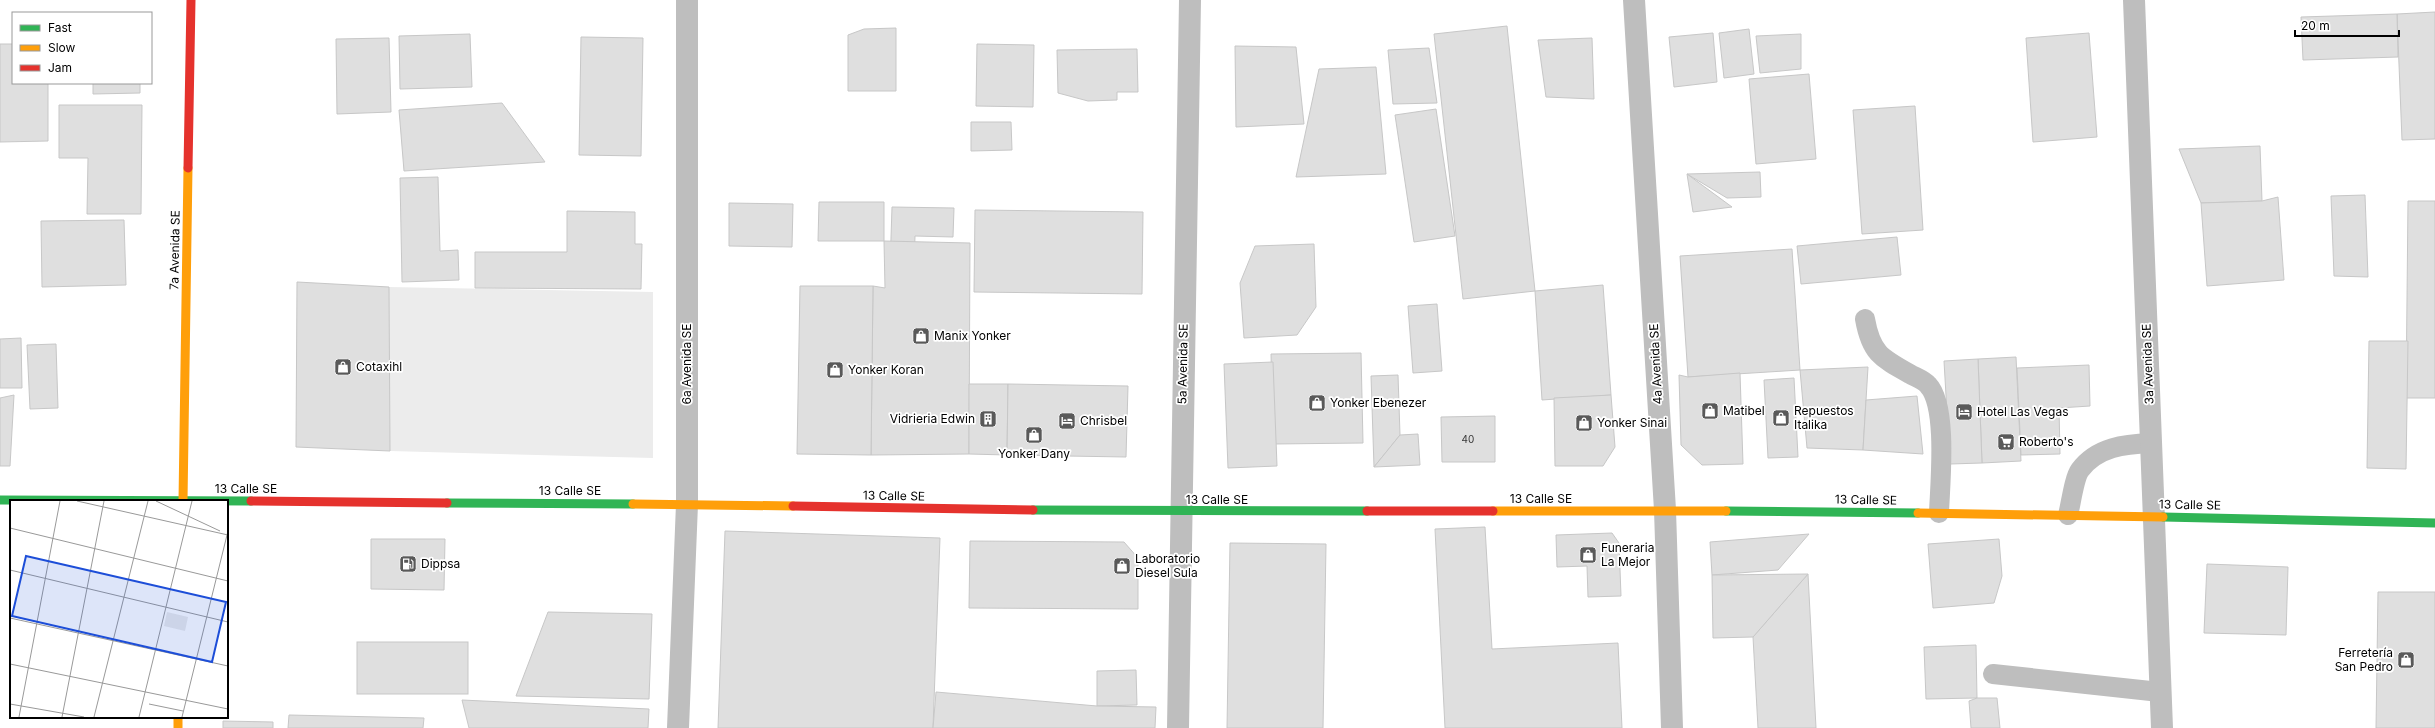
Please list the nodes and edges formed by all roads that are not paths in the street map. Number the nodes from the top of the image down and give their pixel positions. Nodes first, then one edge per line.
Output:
1 (191, 0) edge
2 (687, 0) edge
3 (1190, 0) edge
4 (1634, 0) edge
5 (2134, 0) edge
6 (1865, 319) dead end
7 (2151, 443) junction
8 (0, 500) edge
9 (10, 500) edge
10 (183, 500) edge
11 (228, 501) edge
12 (687, 504) junction
13 (1665, 510) junction
14 (1180, 512) junction
15 (1939, 513) junction
16 (2068, 515) junction
17 (2154, 517) junction
18 (2435, 523) edge
19 (1993, 674) dead end
20 (2160, 692) junction
21 (678, 728) edge
22 (1178, 728) edge
23 (1672, 728) edge
24 (2162, 728) edge

1 - 10 street, 7a Avenida SE
2 - 12 street, 6a Avenida SE
3 - 14 street, 5a Avenida SE
4 - 13 street, 4a Avenida SE
5 - 7 street, 3a Avenida SE
6 - 15 lane
7 - 16 lane
7 - 17 street, 3a Avenida SE
8 - 9 street, 13 Calle SE
11 - 12 street, 13 Calle SE
12 - 14 street, 13 Calle SE
12 - 21 street, 6a Avenida SE
13 - 14 street, 13 Calle SE
13 - 15 street, 13 Calle SE
13 - 23 street, 4a Avenida SE
14 - 22 street, 5a Avenida SE
15 - 16 street, 13 Calle SE
16 - 17 street, 13 Calle SE
17 - 18 street, 13 Calle SE
17 - 20 street, 3a Avenida SE
19 - 20 lane
20 - 24 street, 3a Avenida SE

